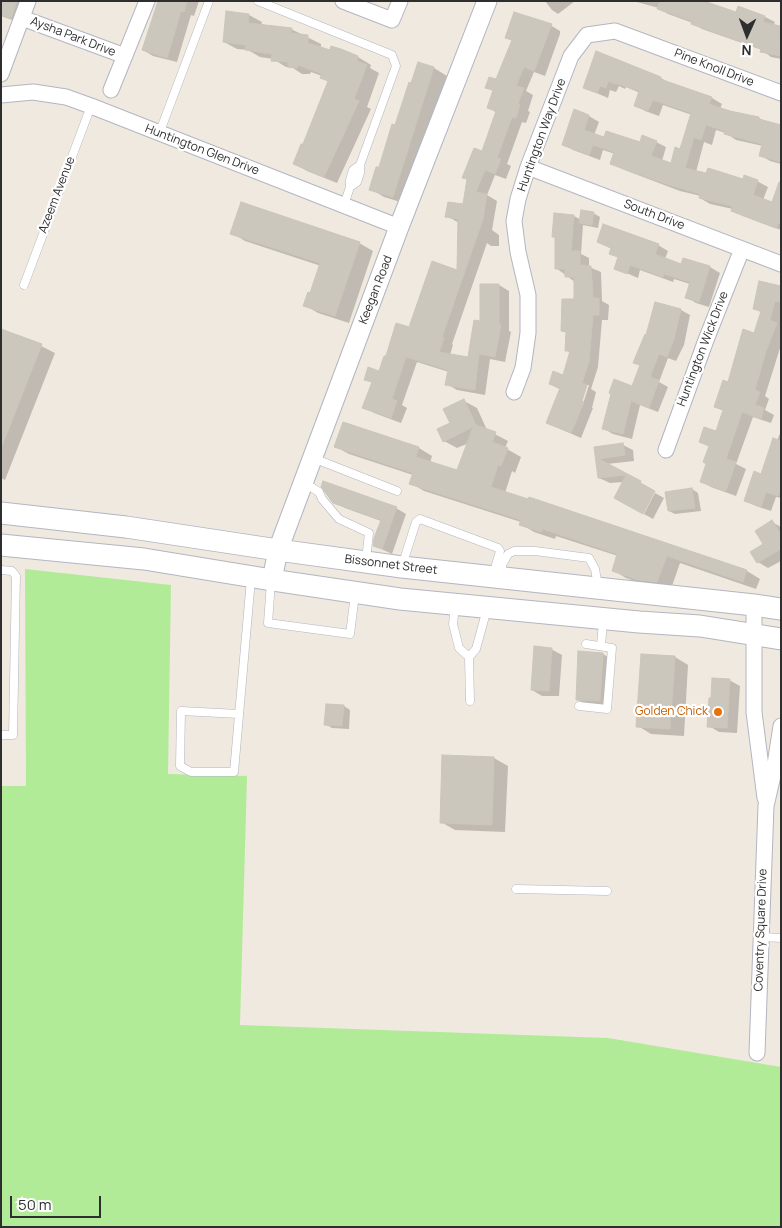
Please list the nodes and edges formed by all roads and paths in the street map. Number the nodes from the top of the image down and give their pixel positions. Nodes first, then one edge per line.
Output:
1 (28, 1) edge
2 (147, 1) edge
3 (209, 1) edge
4 (258, 1) edge
5 (343, 1) edge
6 (400, 1) edge
7 (487, 1) edge
8 (22, 18) junction
9 (8, 33) edge
10 (648, 43) joint
11 (125, 56) junction
12 (1, 74) edge
13 (111, 90) dead end
14 (781, 93) edge
15 (1, 95) edge
16 (91, 106) junction
17 (159, 134) junction
18 (528, 167) junction
19 (344, 205) junction
20 (399, 227) junction
21 (742, 249) junction
22 (781, 264) edge
23 (24, 285) dead end
24 (514, 392) dead end
25 (666, 450) dead end
26 (312, 458) junction
27 (302, 485) junction
28 (397, 491) dead end
29 (1, 513) edge
30 (58, 519) junction
31 (1, 545) edge
32 (55, 550) junction
33 (278, 550) junction
34 (366, 562) junction
35 (402, 567) junction
36 (1, 570) edge
37 (497, 577) junction
38 (262, 578) junction
39 (553, 583) junction
40 (598, 588) junction
41 (355, 592) junction
42 (400, 599) junction
43 (455, 604) junction
44 (754, 605) junction
45 (487, 607) junction
46 (781, 610) edge
47 (550, 613) junction
48 (603, 619) junction
49 (755, 634) junction
50 (781, 639) edge
51 (586, 644) dead end
52 (601, 646) junction
53 (469, 657) junction
54 (470, 701) dead end
55 (579, 706) dead end
56 (239, 714) junction
57 (781, 726) edge
58 (1, 735) edge
59 (766, 806) junction
60 (516, 889) dead end
61 (607, 891) dead end
62 (761, 937) junction
63 (781, 938) edge
64 (757, 1054) dead end

1 - 8 street
2 - 11 street
3 - 17 lane
4 - 19 lane
5 - 6 street
7 - 20 street, Keegan Road
8 - 9 street
8 - 11 street, Aysha Park Drive
9 - 12 street
10 - 14 street, Pine Knoll Drive
10 - 18 street, Huntington Way Drive
11 - 13 street
15 - 16 street, Huntington Glen Drive
16 - 17 street, Huntington Glen Drive
16 - 23 lane, Azeem Avenue
17 - 19 street, Huntington Glen Drive
18 - 21 street, South Drive
18 - 24 street, Huntington Way Drive
19 - 20 street, Huntington Glen Drive
20 - 26 street, Keegan Road
21 - 22 street, South Drive
21 - 25 street, Huntington Wick Drive
26 - 27 street, Keegan Road
26 - 28 lane
27 - 33 street, Keegan Road
27 - 34 lane
29 - 30 main road, Bissonnet Street
30 - 32 main road
30 - 33 main road, Bissonnet Street
31 - 32 main road
32 - 38 main road
33 - 34 main road, Bissonnet Street
33 - 38 street, Keegan Road
34 - 35 main road, Bissonnet Street
35 - 37 main road, Bissonnet Street
35 - 37 lane
35 - 42 main road
36 - 58 lane
37 - 39 main road, Bissonnet Street
37 - 40 lane
38 - 41 main road
38 - 41 lane
38 - 56 lane
39 - 40 main road, Bissonnet Street
39 - 47 main road
40 - 44 main road, Bissonnet Street
41 - 42 main road
42 - 43 main road
43 - 45 main road
43 - 53 lane
44 - 46 main road, Bissonnet Street
44 - 49 street, Coventry Square Drive
45 - 47 main road
45 - 53 lane
47 - 48 main road
48 - 49 main road
48 - 52 lane
49 - 50 main road
49 - 59 street, Coventry Square Drive
51 - 52 lane
52 - 55 lane
53 - 54 lane
56 - 56 lane
57 - 59 street, Coventry Square Drive
59 - 62 street, Coventry Square Drive
60 - 61 lane
62 - 63 lane
62 - 64 street, Coventry Square Drive

